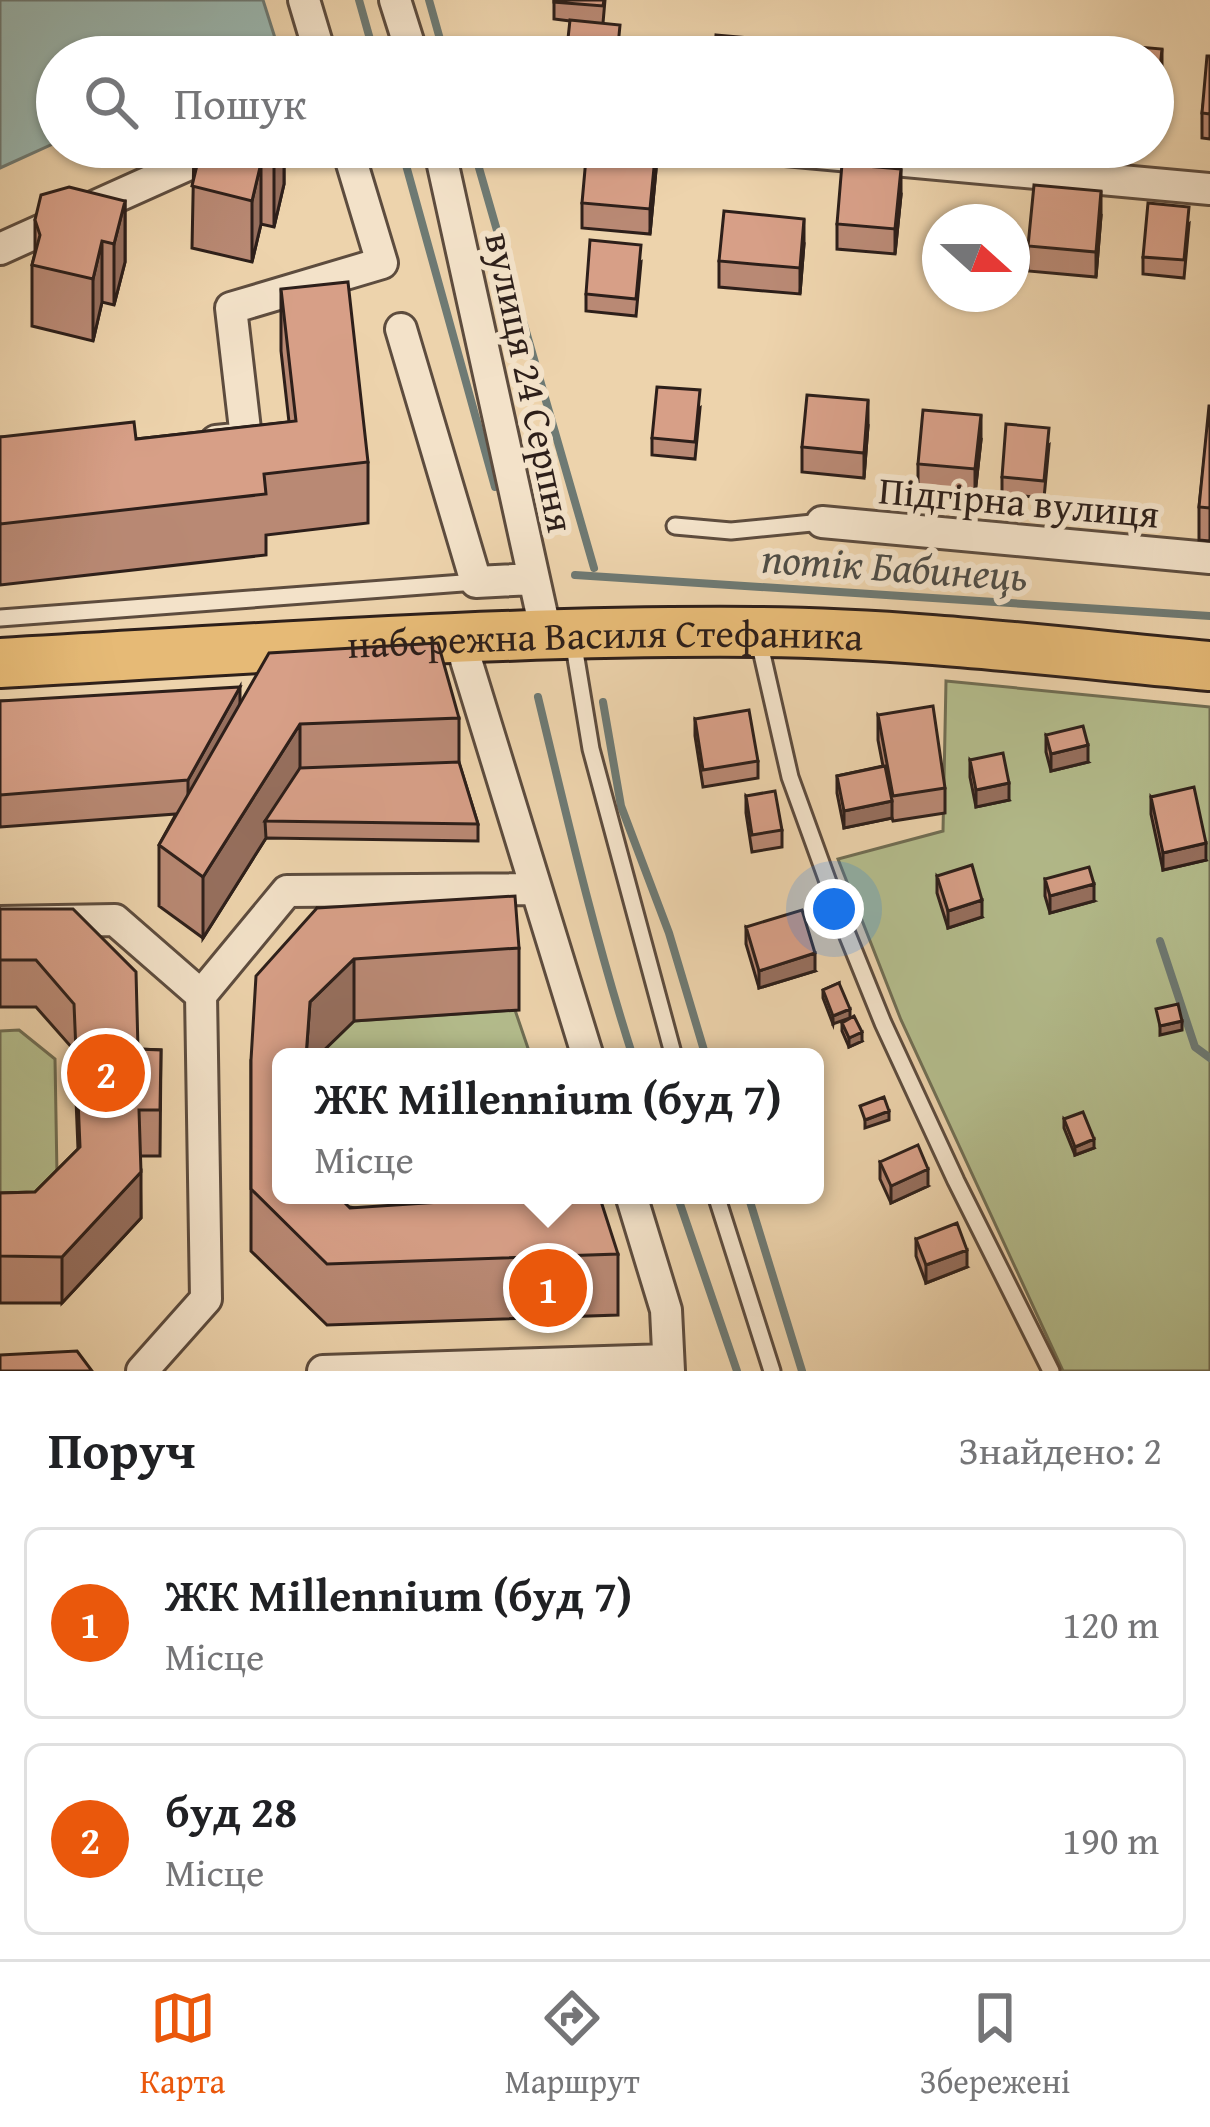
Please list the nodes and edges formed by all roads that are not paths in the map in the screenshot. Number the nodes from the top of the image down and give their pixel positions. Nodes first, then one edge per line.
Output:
1 (304, 0) edge
2 (394, 0) edge
3 (314, 36) edge
4 (406, 36) edge
5 (180, 168) edge
6 (353, 168) edge
7 (444, 168) edge
8 (981, 168) edge
9 (1210, 189) edge
10 (0, 249) edge
11 (401, 329) dead end
12 (180, 445) edge
13 (822, 522) joint
14 (675, 526) dead end
15 (1210, 558) edge
16 (534, 578) junction
17 (476, 583) junction
18 (0, 618) edge
19 (756, 632) junction
20 (559, 633) junction
21 (466, 659) dead end
22 (0, 663) edge
23 (1210, 666) edge
24 (536, 889) junction
25 (0, 922) edge
26 (201, 995) junction
27 (585, 1048) edge
28 (672, 1048) edge
29 (634, 1204) edge
30 (719, 1204) edge
31 (668, 1365) edge
32 (142, 1371) edge
33 (323, 1371) edge
34 (772, 1371) edge
35 (1051, 1371) edge

1 - 3 street
2 - 4 street
5 - 10 street
6 - 12 street
7 - 16 street, вулиця 24 Серпня
8 - 9 street
11 - 17 street
13 - 14 lane
13 - 15 street, Підгірна вулиця
16 - 17 street
16 - 20 street, вулиця 24 Серпня
17 - 18 lane
19 - 20 main road, набережна Василя Стефаника
19 - 23 main road, набережна Василя Стефаника
19 - 35 lane
20 - 22 main road, набережна Василя Стефаника
20 - 28 lane
21 - 24 street
24 - 26 street
24 - 27 street
25 - 26 street
26 - 32 street
29 - 31 street
30 - 34 lane
31 - 33 street

